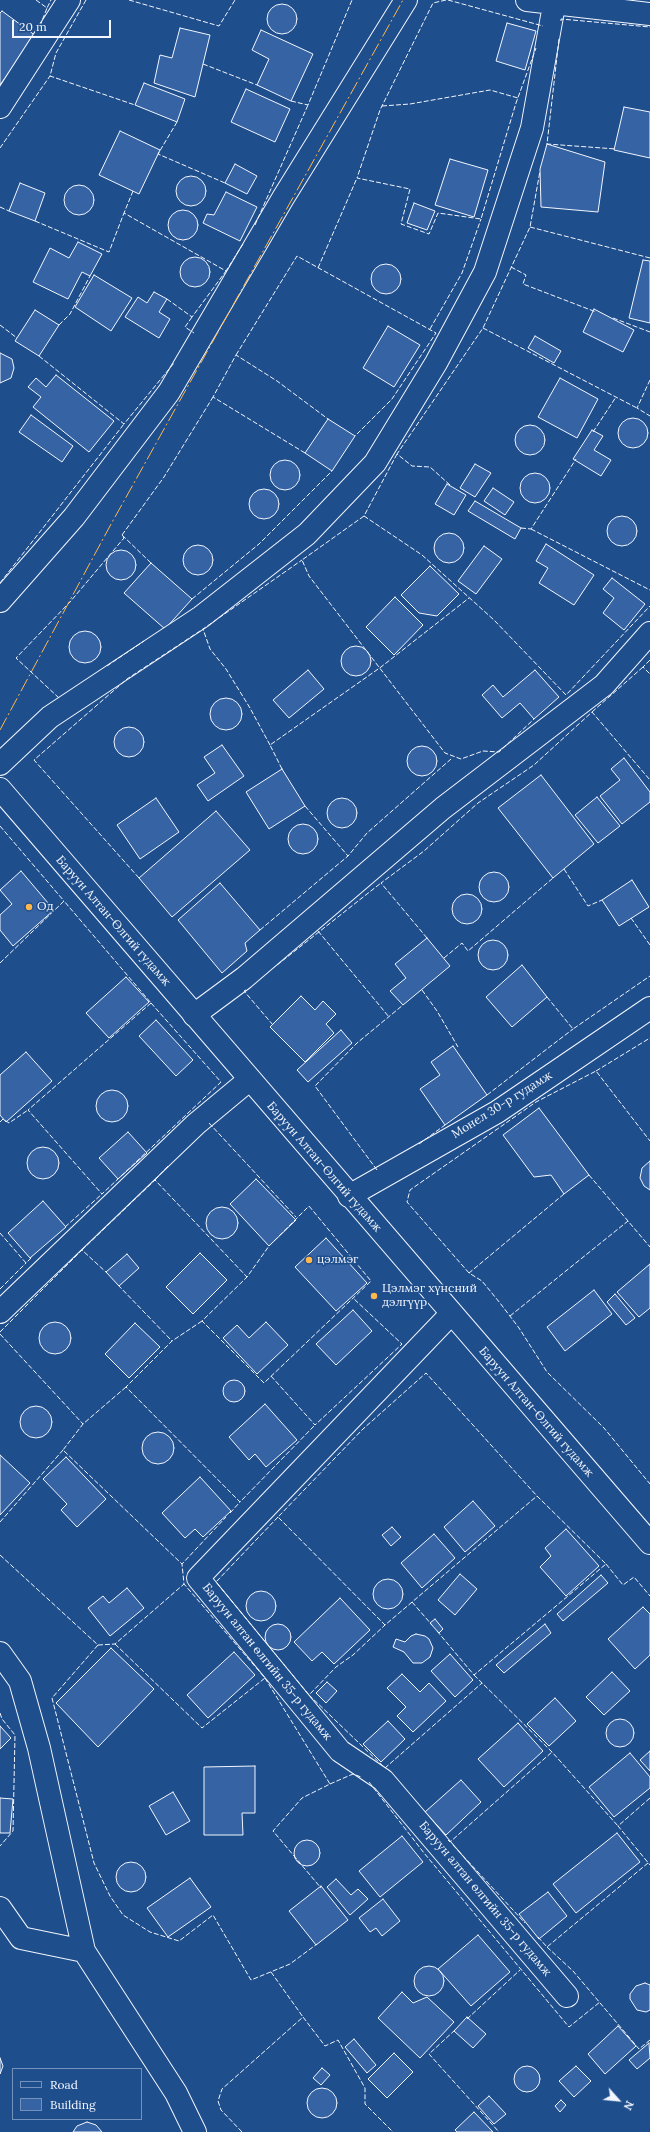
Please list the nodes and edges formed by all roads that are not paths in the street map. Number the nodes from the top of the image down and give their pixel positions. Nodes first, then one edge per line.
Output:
1 (69, 0) edge
2 (406, 0) edge
3 (527, 0) edge
4 (554, 5) junction
5 (650, 14) edge
6 (0, 107) edge
7 (0, 601) edge
8 (650, 632) edge
9 (0, 764) edge
10 (0, 789) edge
11 (650, 1008) edge
12 (194, 1015) junction
13 (249, 1080) junction
14 (349, 1196) junction
15 (0, 1312) edge
16 (451, 1314) junction
17 (647, 1534) edge
18 (0, 1654) edge
19 (0, 1908) edge
20 (84, 1952) junction
21 (567, 1996) dead end
22 (195, 2132) edge

1 - 6 street
2 - 7 street
3 - 4 street
4 - 5 street
4 - 9 street
8 - 12 street
10 - 12 street, Баруун Алтан-Өлгий гудамж
11 - 14 street, Монел 30-р гудамж
12 - 13 street, Баруун Алтан-Өлгий гудамж
13 - 14 street, Баруун Алтан-Өлгий гудамж
13 - 15 street
14 - 16 street, Баруун Алтан-Өлгий гудамж
16 - 17 street, Баруун Алтан-Өлгий гудамж
16 - 21 street, Баруун алтан өлгийн 35-р гудамж
18 - 20 street
19 - 20 street
20 - 22 street

